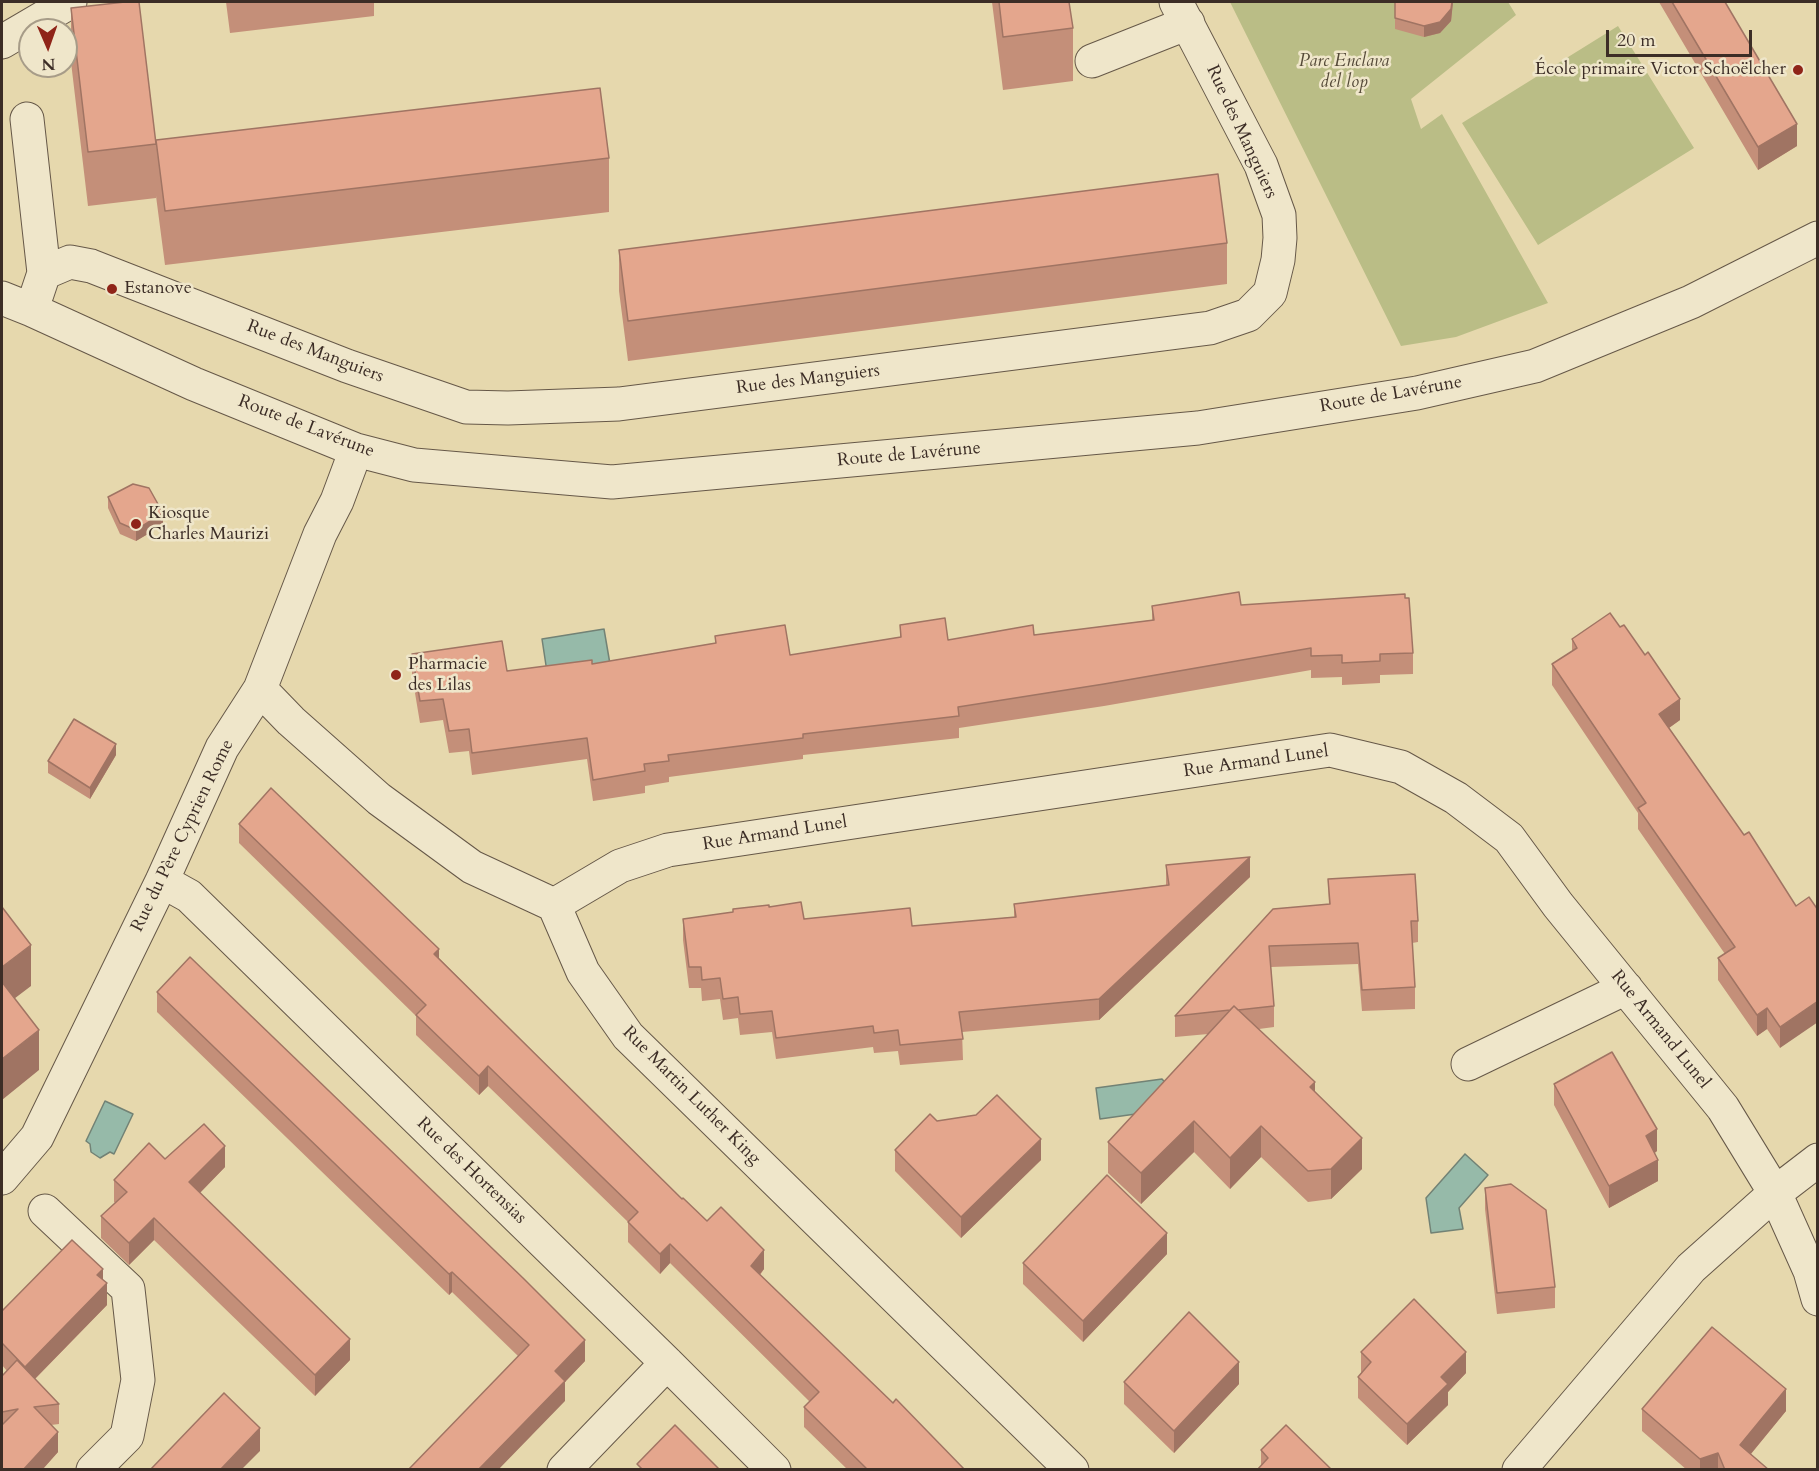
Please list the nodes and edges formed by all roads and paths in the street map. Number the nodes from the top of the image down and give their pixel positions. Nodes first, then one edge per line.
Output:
1 (70, 2) edge
2 (1182, 12) edge
3 (2, 42) edge
4 (1092, 61) dead end
5 (27, 119) dead end
6 (1818, 238) edge
7 (44, 273) junction
8 (2, 298) edge
9 (32, 310) junction
10 (356, 450) junction
11 (260, 689) junction
12 (162, 881) junction
13 (554, 905) junction
14 (1626, 988) junction
15 (1468, 1064) dead end
16 (1818, 1160) edge
17 (2, 1178) edge
18 (1775, 1193) junction
19 (45, 1211) dead end
20 (1818, 1299) edge
21 (668, 1363) junction
22 (93, 1470) edge
23 (564, 1470) edge
24 (774, 1470) edge
25 (1072, 1470) edge
26 (1519, 1470) edge

1 - 3 street
2 - 4 street
2 - 7 street, Rue des Manguiers
5 - 7 street
6 - 10 street, Route de Lavérune
7 - 9 street
8 - 9 street, Route de Lavérune
9 - 10 street, Route de Lavérune
10 - 11 street, Rue du Père Cyprien Rome
11 - 12 street, Rue du Père Cyprien Rome
11 - 13 street
12 - 17 street, Rue du Père Cyprien Rome
12 - 21 street, Rue des Hortensias
13 - 14 street, Rue Armand Lunel
13 - 25 street, Rue Martin Luther King
14 - 15 street
14 - 18 street, Rue Armand Lunel
16 - 18 street
18 - 20 street, Rue Armand Lunel
18 - 26 street
19 - 22 street
21 - 23 street
21 - 24 street, Rue des Hortensias

